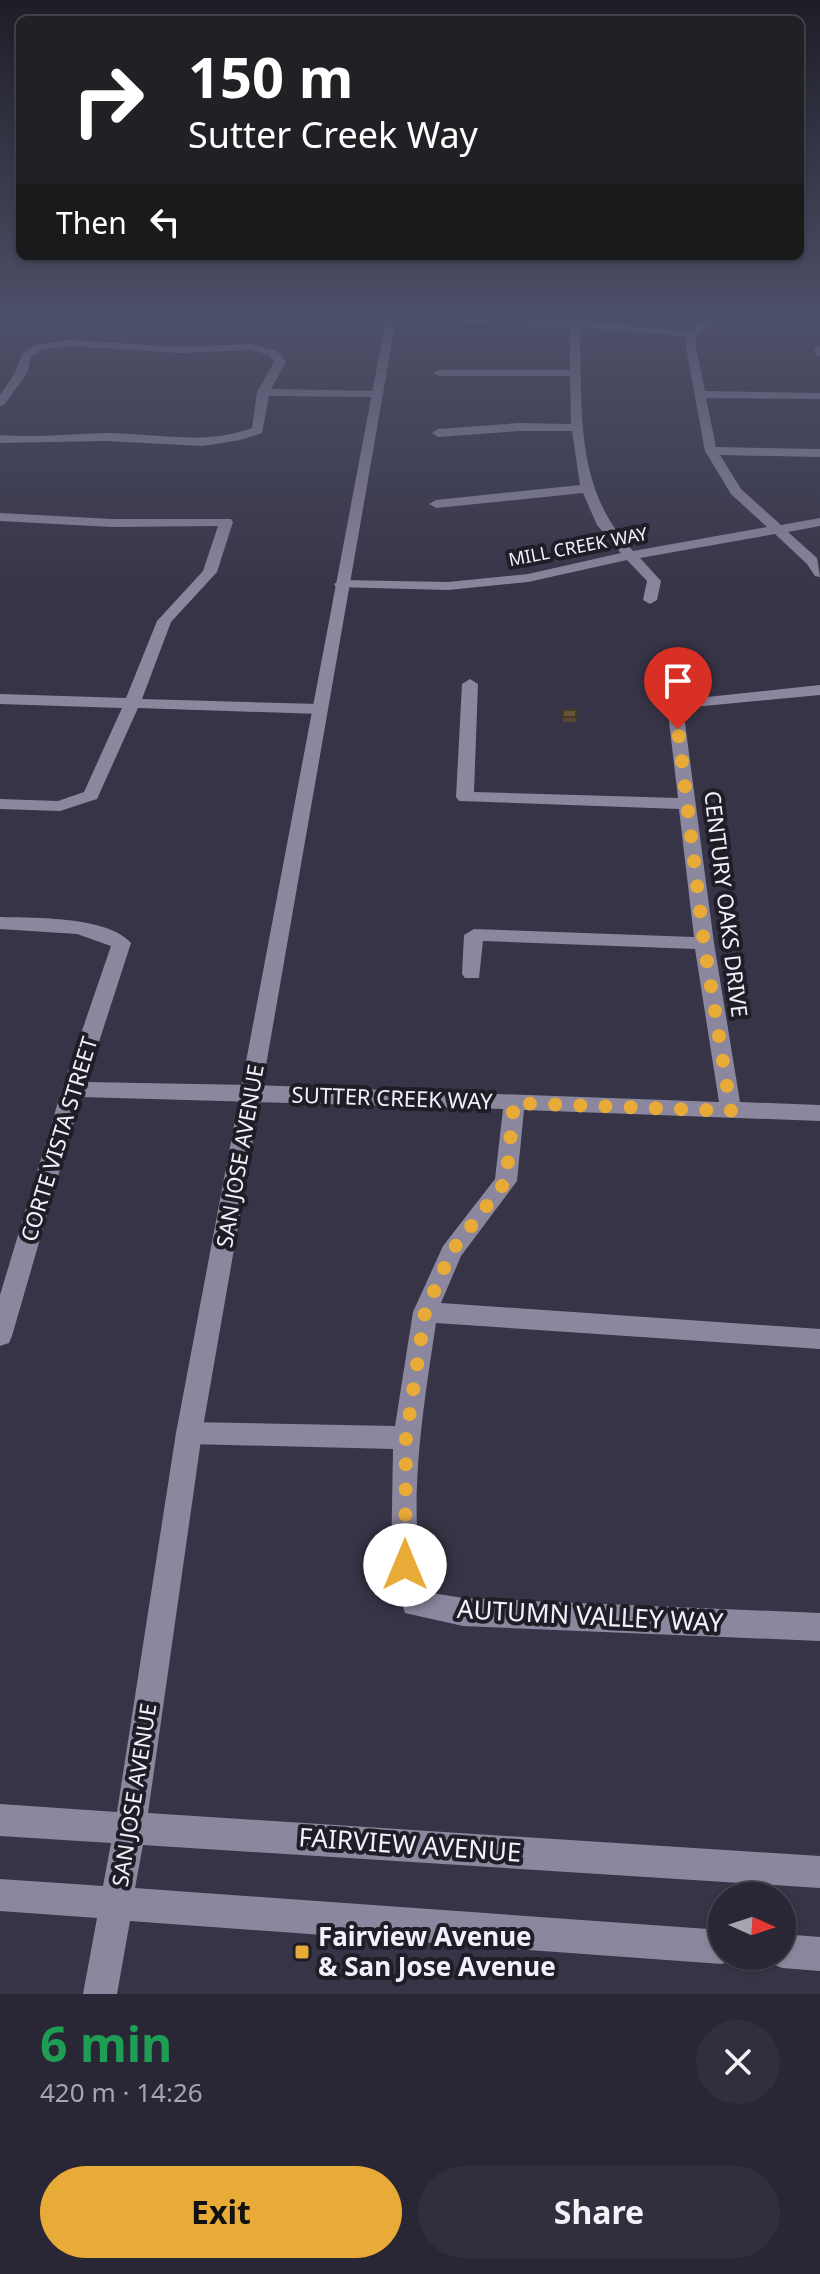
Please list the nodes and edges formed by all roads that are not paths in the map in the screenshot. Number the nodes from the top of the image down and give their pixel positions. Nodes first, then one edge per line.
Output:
1 (260, 412) edge
2 (374, 412) edge
3 (578, 412) edge
4 (703, 412) edge
5 (578, 428) junction
6 (438, 433) dead end
7 (0, 439) edge
8 (711, 451) junction
9 (820, 453) edge
10 (586, 489) junction
11 (436, 504) dead end
12 (0, 517) edge
13 (820, 522) edge
14 (773, 527) junction
15 (631, 555) junction
16 (820, 573) edge
17 (341, 584) junction
18 (650, 600) dead end
19 (470, 684) dead end
20 (820, 690) edge
21 (0, 699) edge
22 (132, 704) junction
23 (319, 709) junction
24 (0, 804) edge
25 (689, 804) junction
26 (0, 923) edge
27 (704, 943) junction
28 (472, 974) dead end
29 (73, 1089) junction
30 (251, 1092) junction
31 (514, 1103) junction
32 (731, 1111) junction
33 (820, 1113) edge
34 (6, 1294) edge
35 (425, 1312) junction
36 (0, 1336) edge
37 (820, 1339) edge
38 (189, 1433) junction
39 (406, 1438) junction
40 (820, 1627) edge
41 (0, 1820) edge
42 (130, 1827) junction
43 (820, 1872) edge
44 (0, 1895) edge
45 (116, 1903) junction
46 (708, 1946) edge
47 (796, 1952) edge
48 (820, 1954) edge
49 (100, 1994) edge

1 - 7 street
2 - 17 street, SAN JOSE AVENUE
3 - 5 street
4 - 8 street
5 - 6 street
5 - 10 street
8 - 9 street
8 - 14 street
10 - 11 street
10 - 15 street
12 - 22 street
13 - 14 street, MILL CREEK WAY
14 - 15 street, MILL CREEK WAY
14 - 16 street
15 - 17 street, MILL CREEK WAY
15 - 18 street
17 - 23 street, SAN JOSE AVENUE
19 - 25 street
20 - 25 street, CENTURY OAKS DRIVE
21 - 22 street
22 - 23 street
22 - 24 street
23 - 30 street, SAN JOSE AVENUE
25 - 27 street, CENTURY OAKS DRIVE
26 - 29 street, CORTE VISTA STREET
27 - 28 street
27 - 32 street, CENTURY OAKS DRIVE
29 - 30 street, SUTTER CREEK WAY
29 - 34 street, CORTE VISTA STREET
30 - 31 street, SUTTER CREEK WAY
30 - 38 street, SAN JOSE AVENUE
31 - 32 street, SUTTER CREEK WAY
31 - 35 street, AUTUMN VALLEY WAY
32 - 33 street, SUTTER CREEK WAY
34 - 36 street, CORTE VISTA STREET
35 - 37 street
35 - 39 street, AUTUMN VALLEY WAY
38 - 39 street
38 - 42 street, SAN JOSE AVENUE
39 - 40 street, AUTUMN VALLEY WAY
41 - 42 street, FAIRVIEW AVENUE
42 - 43 street, FAIRVIEW AVENUE
42 - 45 street, SAN JOSE AVENUE
44 - 45 street
45 - 46 street
45 - 49 street, SAN JOSE AVENUE
47 - 48 street

